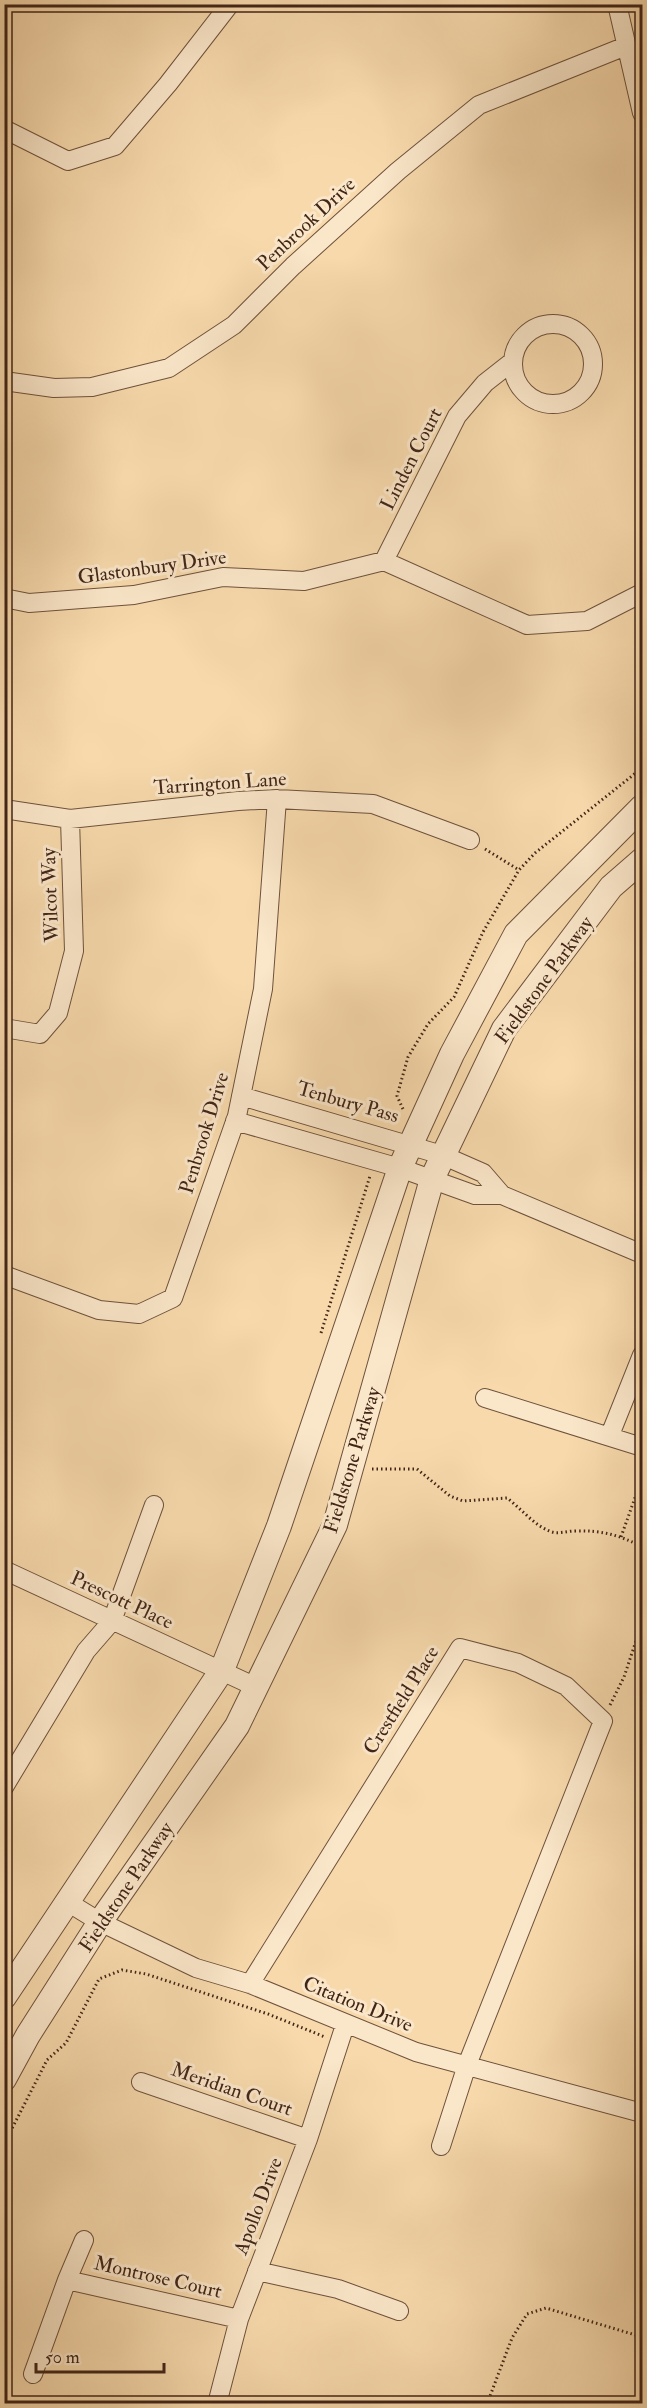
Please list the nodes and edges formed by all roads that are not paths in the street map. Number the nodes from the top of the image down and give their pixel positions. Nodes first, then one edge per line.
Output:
1 (230, 4) edge
2 (617, 4) edge
3 (626, 46) junction
4 (642, 113) edge
5 (4, 129) edge
6 (513, 361) junction
7 (4, 381) edge
8 (384, 561) junction
9 (642, 593) edge
10 (4, 598) edge
11 (277, 799) junction
12 (642, 807) edge
13 (4, 809) edge
14 (70, 819) junction
15 (470, 840) road end
16 (642, 860) edge
17 (4, 1028) edge
18 (241, 1096) junction
19 (235, 1121) junction
20 (410, 1143) junction
21 (442, 1155) junction
22 (400, 1168) junction
23 (432, 1179) junction
24 (502, 1195) junction
25 (642, 1254) edge
26 (4, 1275) edge
27 (642, 1354) edge
28 (485, 1398) dead end
29 (610, 1435) junction
30 (642, 1447) edge
31 (154, 1505) dead end
32 (4, 1570) edge
33 (112, 1621) junction
34 (222, 1670) junction
35 (256, 1687) junction
36 (7, 1775) edge
37 (69, 1903) junction
38 (100, 1922) junction
39 (250, 1984) junction
40 (4, 1997) edge
41 (343, 2033) junction
42 (467, 2065) junction
43 (4, 2079) edge
44 (141, 2082) dead end
45 (642, 2113) edge
46 (308, 2139) junction
47 (441, 2146) dead end
48 (84, 2240) dead end
49 (257, 2271) junction
50 (67, 2280) junction
51 (399, 2311) dead end
52 (239, 2319) junction
53 (33, 2374) dead end
54 (217, 2403) edge

1 - 5 street
2 - 3 street
3 - 4 street
3 - 7 street, Penbrook Drive
6 - 6 street, Linden Court
6 - 8 street, Linden Court
8 - 9 street
8 - 10 street, Glastonbury Drive
11 - 14 street, Tarrington Lane
11 - 15 street, Tarrington Lane
11 - 18 street, Penbrook Drive
12 - 20 street, Fieldstone Parkway
13 - 14 street, Tarrington Lane
14 - 17 street, Wilcot Way
16 - 21 street, Fieldstone Parkway
18 - 19 street, Penbrook Drive
18 - 20 street, Tenbury Pass
19 - 22 street
19 - 26 street, Penbrook Drive
20 - 21 street, Tenbury Pass
20 - 22 street, Fieldstone Parkway
21 - 23 street, Fieldstone Parkway
21 - 24 street, Tenbury Pass
22 - 23 street
22 - 34 street, Fieldstone Parkway
23 - 24 street
23 - 35 street, Fieldstone Parkway
24 - 25 street
27 - 29 street
28 - 29 street
29 - 30 street
31 - 33 street
32 - 33 street, Prescott Place
33 - 34 street, Prescott Place
33 - 36 street
34 - 35 street, Prescott Place
34 - 37 street, Fieldstone Parkway
35 - 38 street, Fieldstone Parkway
37 - 38 street, Citation Drive
37 - 40 street, Fieldstone Parkway
38 - 39 street, Citation Drive
38 - 43 street, Fieldstone Parkway
39 - 41 street, Citation Drive
39 - 42 street, Crestfield Place
41 - 42 street, Citation Drive
41 - 46 street, Apollo Drive
42 - 45 street, Citation Drive
42 - 47 street
44 - 46 street, Meridian Court
46 - 49 street, Apollo Drive
48 - 50 street, Montrose Court
49 - 51 street
49 - 52 street, Apollo Drive
50 - 52 street, Montrose Court
50 - 53 street, Montrose Court
52 - 54 street, Apollo Drive

